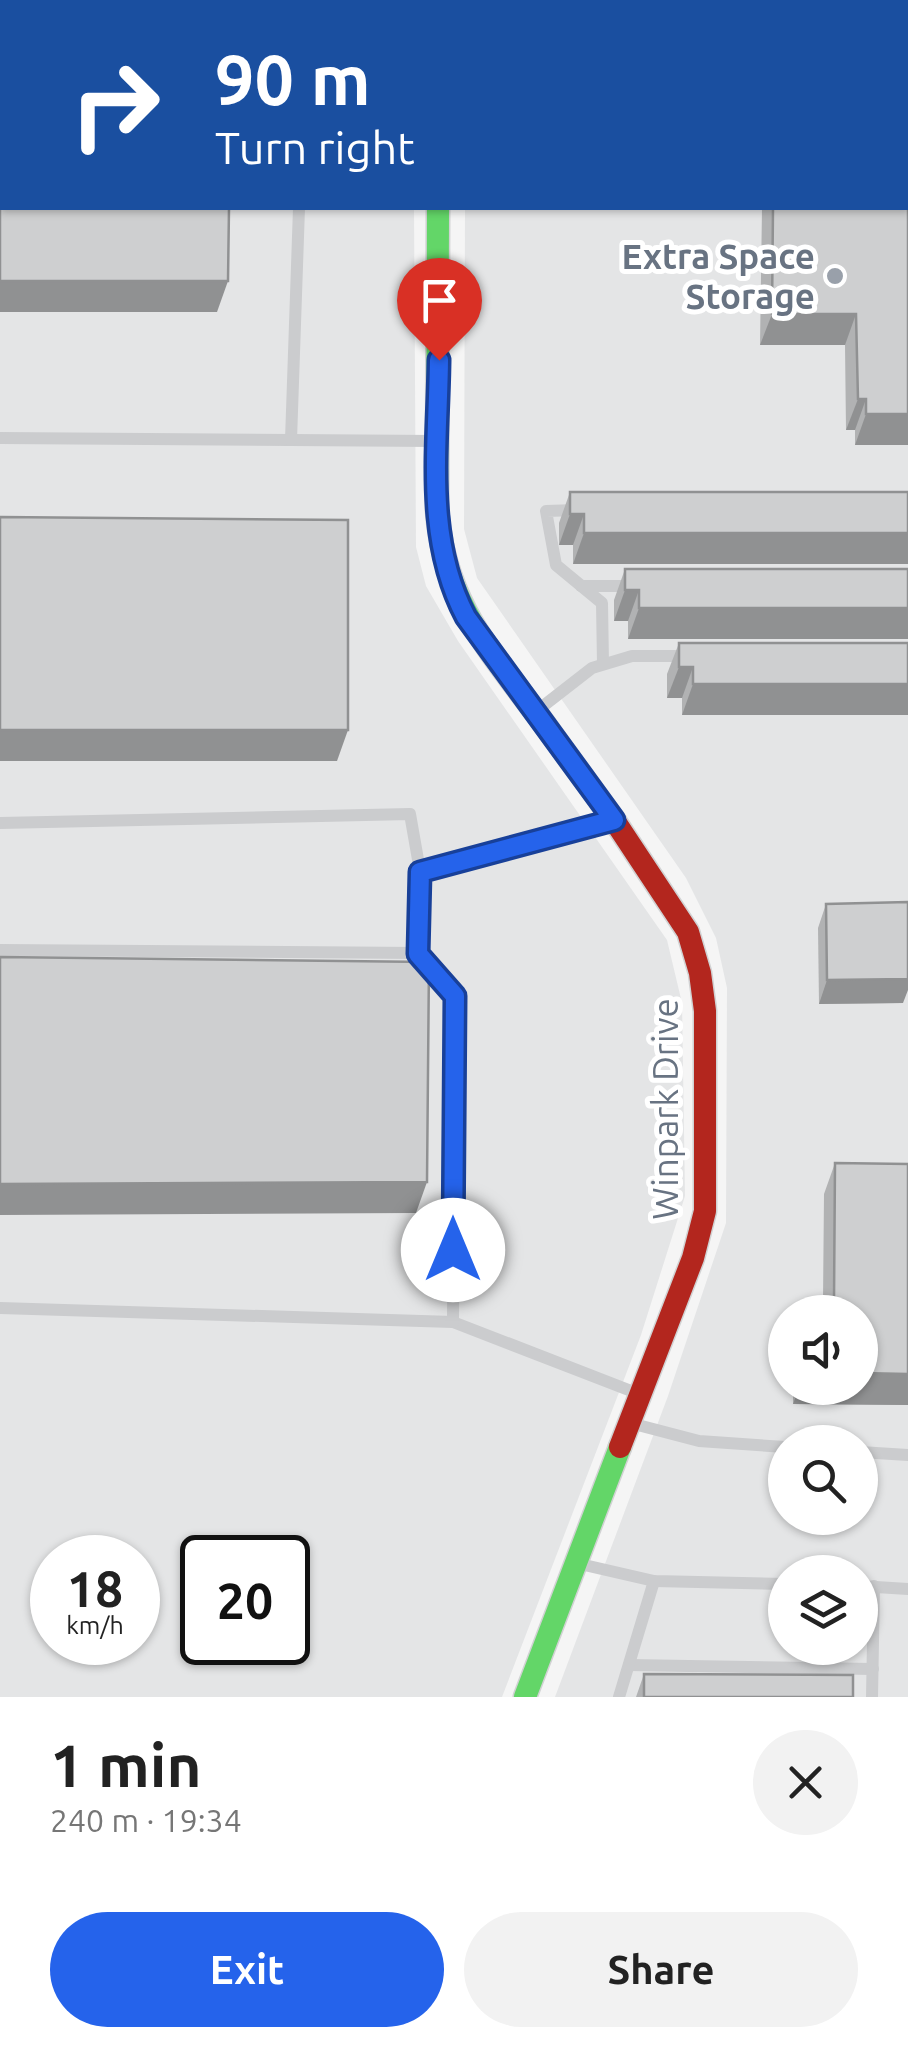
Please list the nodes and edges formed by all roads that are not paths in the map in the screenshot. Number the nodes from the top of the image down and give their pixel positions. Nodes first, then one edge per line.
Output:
1 (299, 210) edge
2 (438, 210) edge
3 (0, 438) edge
4 (291, 440) junction
5 (438, 442) junction
6 (584, 510) edge
7 (582, 586) junction
8 (658, 586) edge
9 (710, 656) edge
10 (604, 664) junction
11 (536, 711) junction
12 (614, 820) junction
13 (0, 823) edge
14 (420, 872) junction
15 (0, 950) edge
16 (418, 954) junction
17 (0, 1308) edge
18 (453, 1322) junction
19 (643, 1395) junction
20 (631, 1424) junction
21 (768, 1446) edge
22 (878, 1453) edge
23 (908, 1455) edge
24 (578, 1564) junction
25 (654, 1581) junction
26 (768, 1584) edge
27 (878, 1587) edge
28 (908, 1589) edge
29 (629, 1665) junction
30 (872, 1665) edge
31 (872, 1669) junction
32 (525, 1697) edge
33 (620, 1697) edge
34 (872, 1697) edge

1 - 4 lane
2 - 5 street, Winpark Drive
3 - 4 lane
4 - 5 lane
5 - 11 street, Winpark Drive
6 - 7 lane
7 - 8 lane
7 - 10 lane
9 - 10 lane
10 - 11 lane
11 - 12 street, Winpark Drive
12 - 14 lane
12 - 19 street, Winpark Drive
13 - 14 lane
14 - 16 lane
15 - 16 lane
16 - 18 lane
17 - 18 lane
18 - 19 lane
19 - 20 street, Winpark Drive
20 - 21 lane
20 - 24 street, Winpark Drive
22 - 23 lane
24 - 25 lane
24 - 32 street, Winpark Drive
25 - 26 lane
25 - 29 lane
27 - 28 lane
29 - 31 lane
29 - 33 lane
30 - 31 lane
31 - 34 lane

